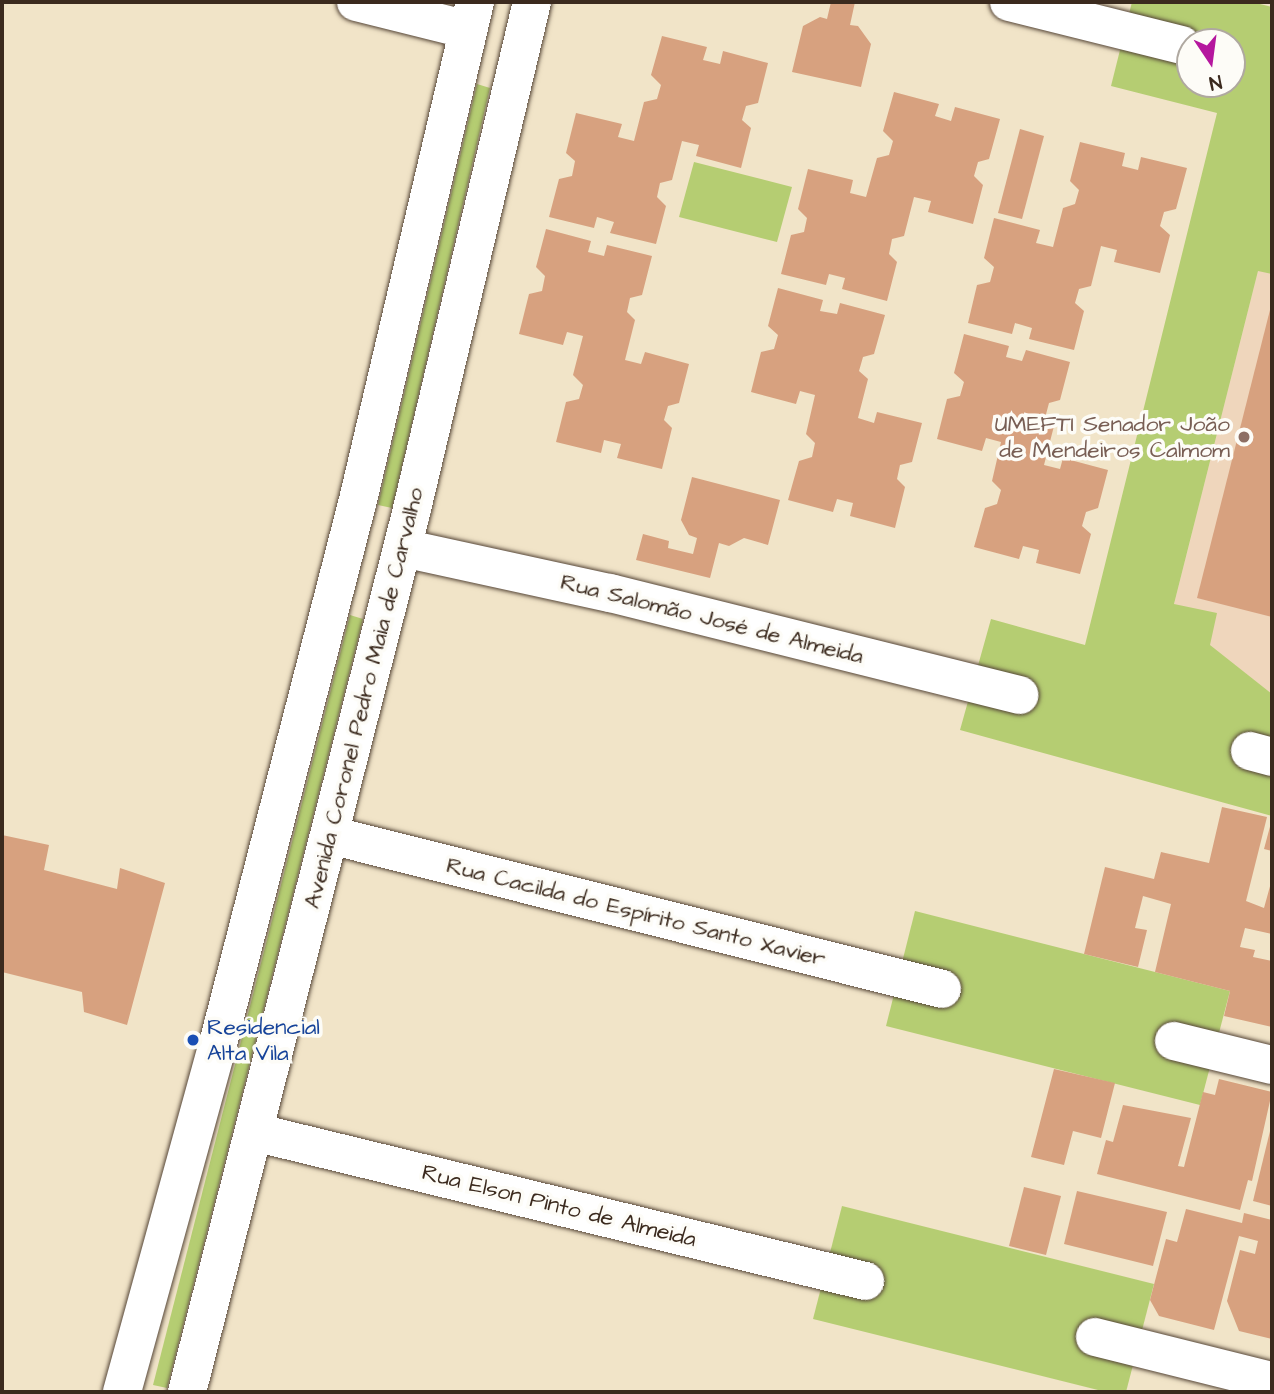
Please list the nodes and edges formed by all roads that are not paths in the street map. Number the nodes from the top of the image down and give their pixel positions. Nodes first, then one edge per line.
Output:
1 (356, 2) edge
2 (532, 2) edge
3 (1009, 2) edge
4 (471, 16) edge
5 (1176, 44) edge
6 (522, 46) junction
7 (349, 534) junction
8 (403, 548) junction
9 (1020, 695) dead end
10 (330, 835) junction
11 (942, 989) dead end
12 (1174, 1041) dead end
13 (1272, 1065) edge
14 (254, 1132) junction
15 (865, 1281) dead end
16 (1096, 1336) dead end
17 (1272, 1381) edge
18 (122, 1392) edge
19 (187, 1392) edge

1 - 4 street
2 - 6 street, Avenida Coronel Pedro Maia de Carvalho
3 - 5 street
4 - 6 street
4 - 7 street
6 - 8 street, Avenida Coronel Pedro Maia de Carvalho
7 - 8 street, Rua Salomão José de Almeida
7 - 18 street
8 - 9 street, Rua Salomão José de Almeida
8 - 10 street, Avenida Coronel Pedro Maia de Carvalho
10 - 11 street, Rua Cacilda do Espírito Santo Xavier
10 - 14 street, Avenida Coronel Pedro Maia de Carvalho
12 - 13 street
14 - 15 street, Rua Elson Pinto de Almeida
14 - 19 street, Avenida Coronel Pedro Maia de Carvalho
16 - 17 street

